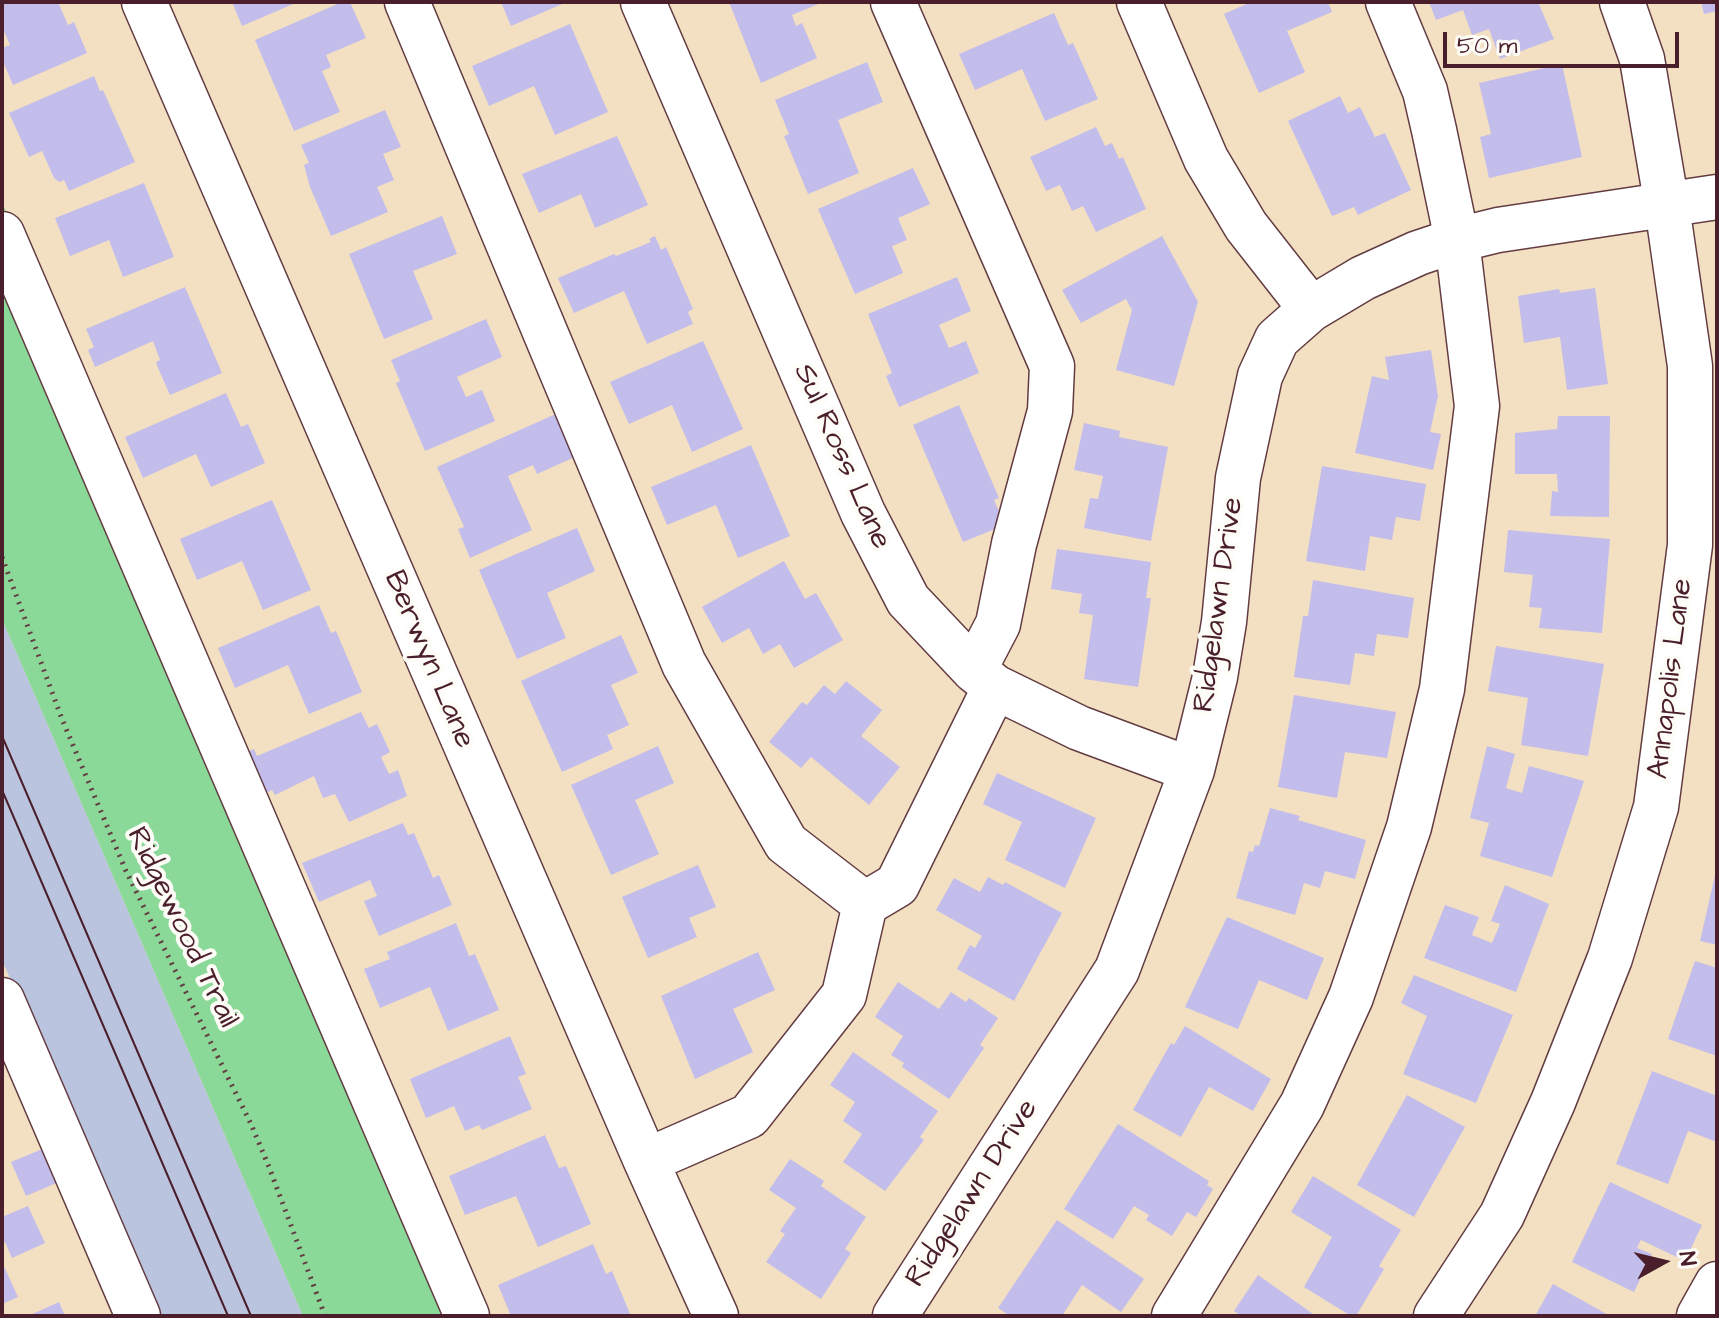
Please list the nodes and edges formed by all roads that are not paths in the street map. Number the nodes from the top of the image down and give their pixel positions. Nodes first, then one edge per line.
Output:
1 (144, 2) edge
2 (407, 2) edge
3 (643, 2) edge
4 (893, 2) edge
5 (1139, 2) edge
6 (1388, 2) edge
7 (1622, 2) edge
8 (1717, 197) edge
9 (1667, 206) junction
10 (2, 234) edge
11 (1457, 240) junction
12 (1311, 309) junction
13 (985, 678) junction
14 (1192, 770) junction
15 (865, 904) junction
16 (2, 1000) edge
17 (646, 1161) junction
18 (1717, 1284) edge
19 (138, 1316) edge
20 (467, 1316) edge
21 (716, 1316) edge
22 (895, 1316) edge
23 (1174, 1316) edge
24 (1436, 1316) edge
25 (1699, 1316) edge

1 - 17 street, Berwyn Lane
2 - 15 street
3 - 13 street, Sul Ross Lane
4 - 13 street
5 - 12 street
6 - 11 street
7 - 9 street, Annapolis Lane
8 - 9 street, Ridgelawn Drive
9 - 11 street, Ridgelawn Drive
9 - 24 street, Annapolis Lane
10 - 20 street
11 - 12 street, Ridgelawn Drive
11 - 23 street
12 - 14 street, Ridgelawn Drive
13 - 14 street, Sul Ross Lane
13 - 15 street
14 - 22 street, Ridgelawn Drive
15 - 17 street
16 - 19 street
17 - 21 street, Berwyn Lane
18 - 25 street

